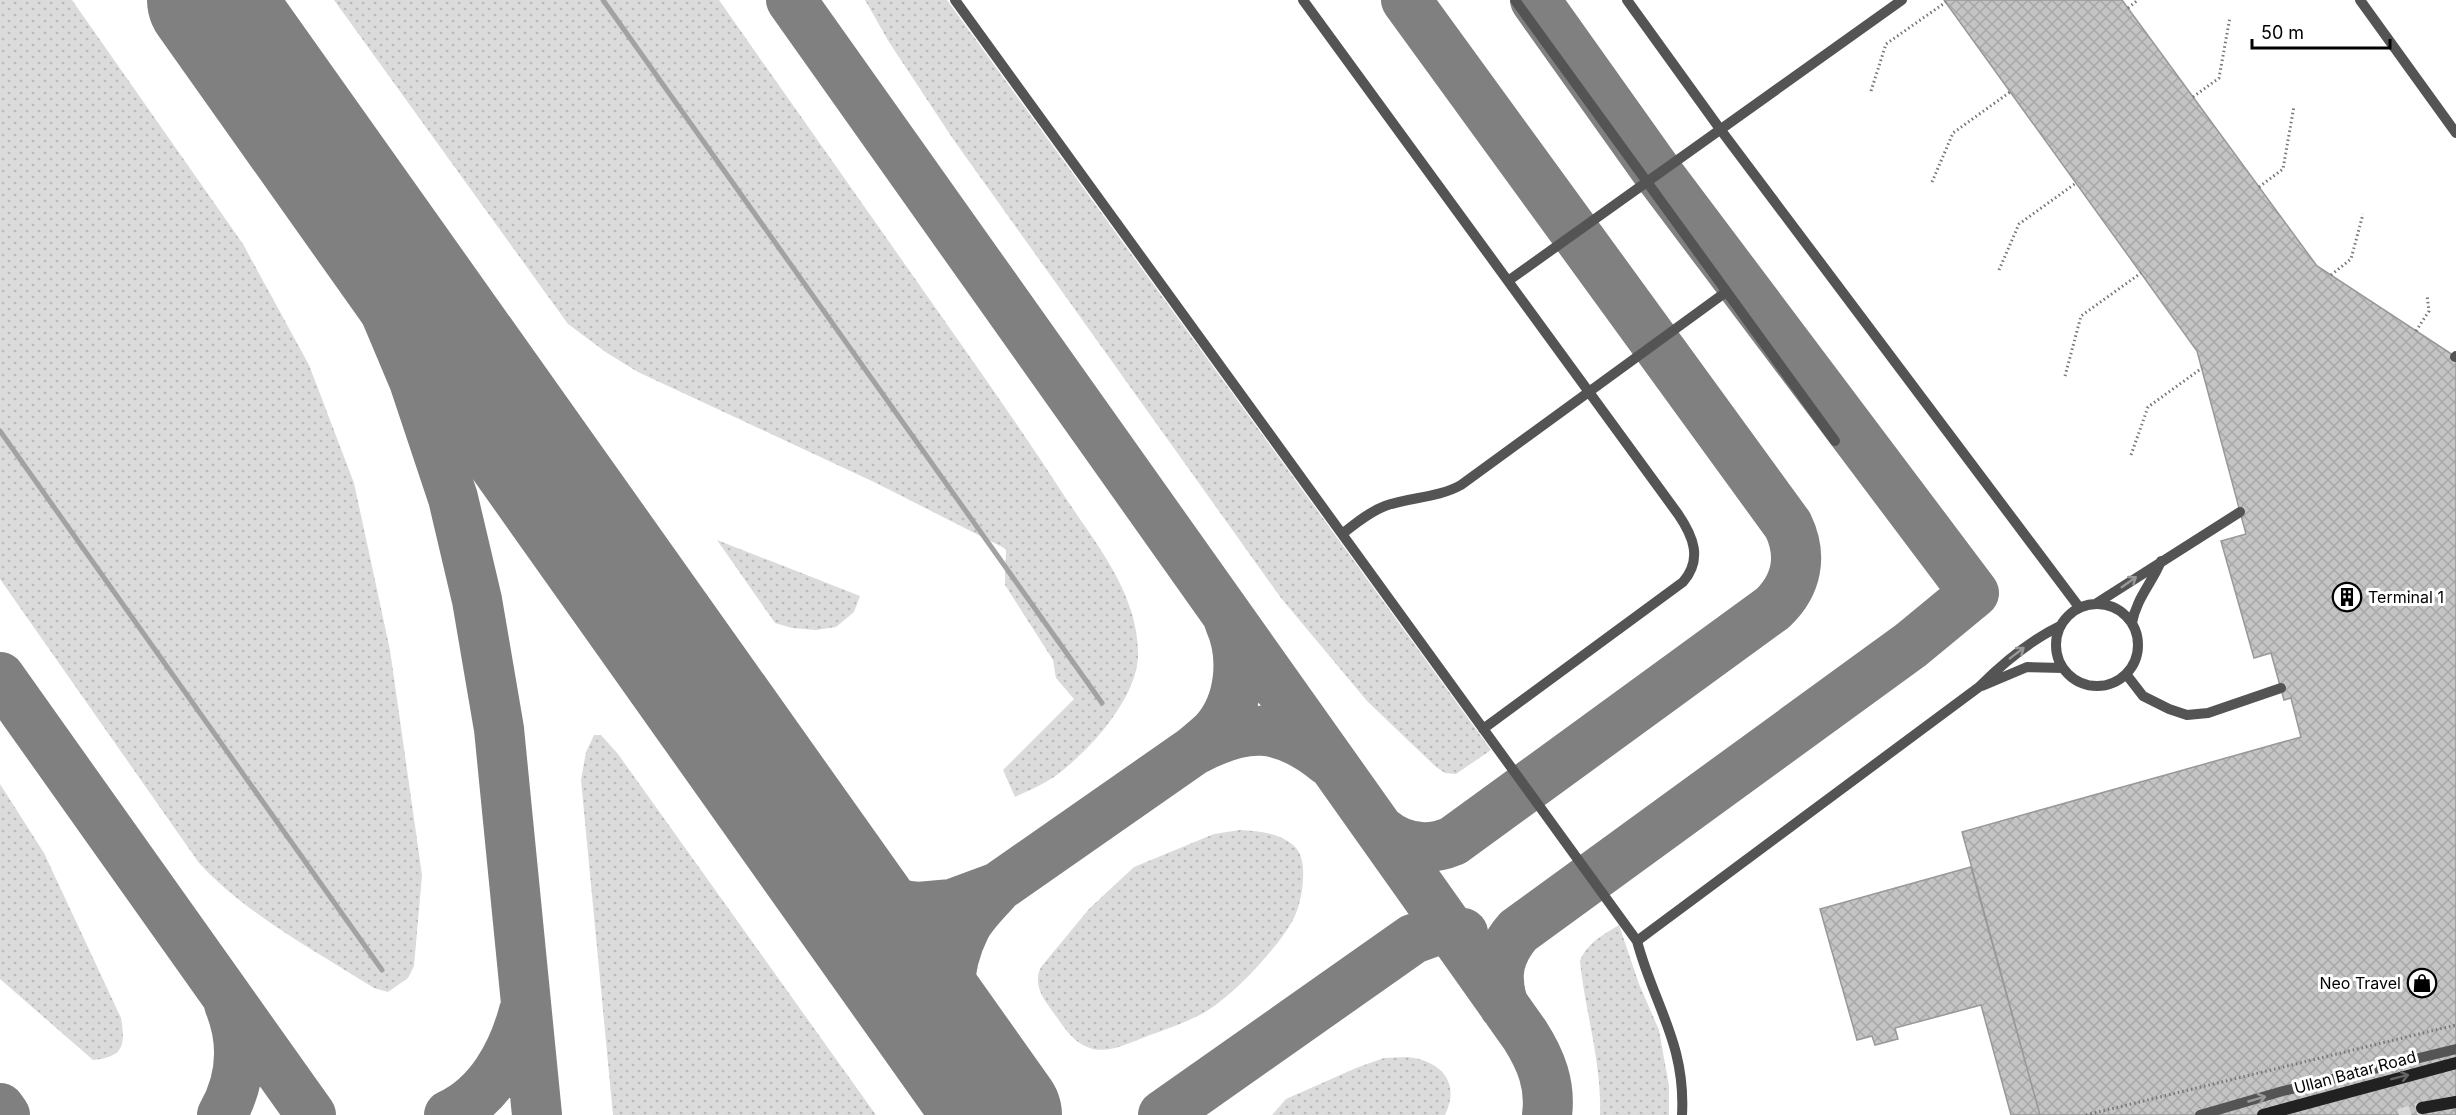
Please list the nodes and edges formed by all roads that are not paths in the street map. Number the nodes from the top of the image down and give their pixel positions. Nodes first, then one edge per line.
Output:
1 (956, 0) edge
2 (1303, 0) edge
3 (1515, 0) edge
4 (1627, 0) edge
5 (1902, 0) edge
6 (2360, 0) edge
7 (1720, 129) junction
8 (2456, 133) edge
9 (1647, 182) junction
10 (1508, 281) junction
11 (1726, 292) junction
12 (1588, 391) junction
13 (1835, 441) dead end
14 (2240, 512) dead end
15 (1342, 534) junction
16 (2161, 561) junction
17 (2097, 603) junction
18 (2079, 607) junction
19 (2132, 623) junction
20 (2060, 626) junction
21 (2063, 668) junction
22 (2126, 674) junction
23 (1978, 687) junction
24 (2281, 688) dead end
25 (1483, 729) junction
26 (1637, 941) junction
27 (2456, 1049) edge
28 (2456, 1063) edge
29 (2456, 1102) edge
30 (2422, 1108) tunnel mouth
31 (1682, 1115) edge
32 (2200, 1115) edge
33 (2263, 1115) edge

1 - 15 lane
2 - 10 lane
3 - 9 lane
4 - 7 lane
5 - 7 lane
6 - 8 lane
7 - 9 lane
7 - 18 lane
9 - 10 lane
9 - 11 lane
10 - 12 lane
11 - 12 lane
11 - 13 lane
12 - 15 lane
12 - 25 lane
14 - 16 lane
15 - 25 lane
17 -> 16 lane
16 - 19 lane
17 - 18 lane
17 - 19 lane
18 - 20 lane
19 - 22 lane
20 - 21 lane
23 -> 20 lane
21 - 22 lane
21 - 23 lane
22 - 24 lane
23 - 26 lane
25 - 26 lane
26 - 31 lane
32 -> 27 lane
33 -> 28 street, Ullan Batar Road
29 - 30 street

